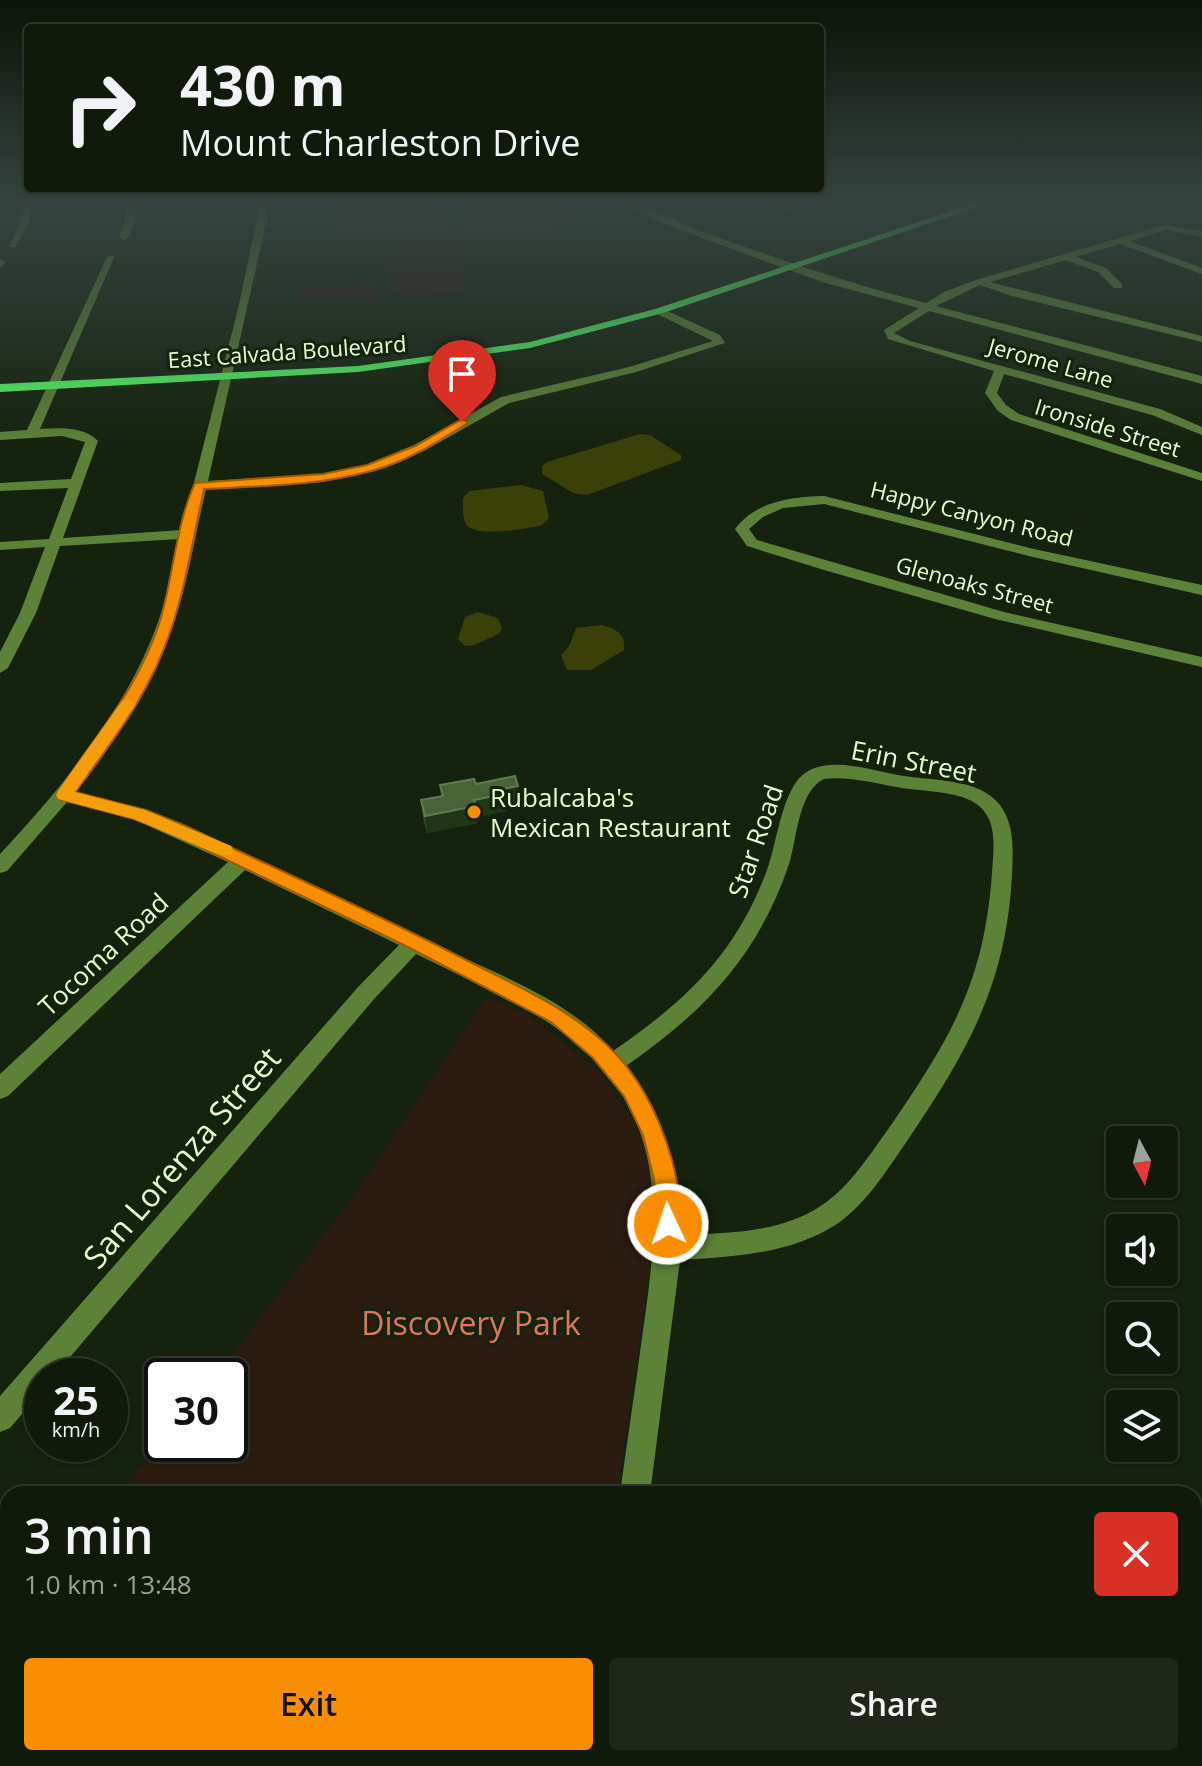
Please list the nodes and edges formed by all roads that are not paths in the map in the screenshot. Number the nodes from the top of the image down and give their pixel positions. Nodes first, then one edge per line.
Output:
1 (99, 285) edge
2 (247, 285) edge
3 (737, 285) edge
4 (850, 285) edge
5 (972, 285) edge
6 (990, 285) edge
7 (925, 307) junction
8 (659, 311) junction
9 (1202, 339) edge
10 (1000, 369) junction
11 (225, 376) junction
12 (1202, 380) edge
13 (54, 385) junction
14 (0, 388) edge
15 (1202, 431) edge
16 (31, 434) junction
17 (0, 436) edge
18 (1202, 477) edge
19 (78, 483) junction
20 (199, 486) junction
21 (0, 487) edge
22 (743, 533) joint
23 (187, 534) junction
24 (54, 542) junction
25 (0, 546) edge
26 (1202, 590) edge
27 (1202, 662) edge
28 (0, 668) edge
29 (820, 773) joint
30 (64, 795) junction
31 (244, 859) junction
32 (0, 866) edge
33 (415, 942) junction
34 (612, 1064) junction
35 (0, 1089) edge
36 (668, 1248) junction
37 (0, 1418) edge
38 (636, 1486) edge

1 - 13 street
2 - 11 street
3 - 8 main road, East Calvada Boulevard
4 - 7 street
5 - 7 street
6 - 9 street
7 - 10 street, Jerome Lane
7 - 12 street
8 - 11 main road, East Calvada Boulevard
8 - 20 street
10 - 15 street, Jerome Lane
10 - 18 street, Ironside Street
11 - 13 main road, East Calvada Boulevard
11 - 20 street
13 - 14 main road, East Calvada Boulevard
13 - 16 street
16 - 17 street
16 - 19 street
19 - 21 street
19 - 24 street
20 - 23 street
22 - 26 street, Happy Canyon Road
22 - 27 street, Glenoaks Street
23 - 24 street
23 - 30 street
24 - 25 street
24 - 28 street
29 - 34 street, Star Road
29 - 36 street, Erin Street
30 - 31 street
30 - 32 street
31 - 33 street
31 - 35 street, Tocoma Road
33 - 34 street
33 - 37 street, San Lorenza Street
34 - 36 street
36 - 38 street

